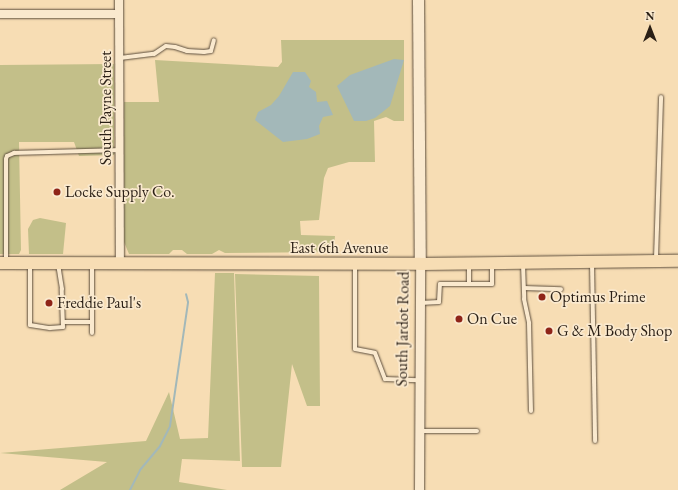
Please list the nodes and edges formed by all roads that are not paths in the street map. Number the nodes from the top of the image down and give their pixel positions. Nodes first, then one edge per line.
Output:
1 (119, 0) edge
2 (418, 0) edge
3 (0, 14) edge
4 (119, 14) junction
5 (214, 40) dead end
6 (120, 58) junction
7 (661, 96) dead end
8 (120, 150) junction
9 (656, 261) junction
10 (678, 261) edge
11 (3, 263) edge
12 (30, 263) junction
13 (58, 263) junction
14 (92, 263) junction
15 (523, 263) junction
16 (592, 263) junction
17 (120, 264) junction
18 (355, 264) junction
19 (420, 264) junction
20 (469, 264) junction
21 (492, 264) junction
22 (469, 284) junction
23 (524, 288) junction
24 (561, 289) dead end
25 (420, 303) junction
26 (63, 322) junction
27 (92, 322) junction
28 (92, 333) dead end
29 (418, 380) junction
30 (531, 411) dead end
31 (418, 431) junction
32 (477, 431) dead end
33 (595, 441) dead end
34 (419, 490) edge

1 - 4 street, South Payne Street
2 - 19 main road, South Jardot Road
3 - 4 street
4 - 6 street, South Payne Street
5 - 6 lane
6 - 8 street, South Payne Street
7 - 9 lane
8 - 11 lane
8 - 17 street, South Payne Street
9 - 10 main road, East 6th Avenue
9 - 16 main road, East 6th Avenue
11 - 12 main road, East 6th Avenue
12 - 13 main road, East 6th Avenue
12 - 26 lane
13 - 14 main road, East 6th Avenue
13 - 26 lane
14 - 17 main road, East 6th Avenue
14 - 27 lane
15 - 16 main road, East 6th Avenue
15 - 21 main road, East 6th Avenue
15 - 23 lane
16 - 33 lane
17 - 18 main road, East 6th Avenue
18 - 19 main road, East 6th Avenue
18 - 29 lane
19 - 20 main road, East 6th Avenue
19 - 25 street, South Jardot Road
20 - 21 main road, East 6th Avenue
20 - 22 lane
21 - 22 lane
22 - 25 lane
23 - 24 lane
23 - 30 lane
25 - 29 street, South Jardot Road
26 - 27 lane
27 - 28 lane
29 - 31 street, South Jardot Road
31 - 32 lane
31 - 34 street, South Jardot Road

